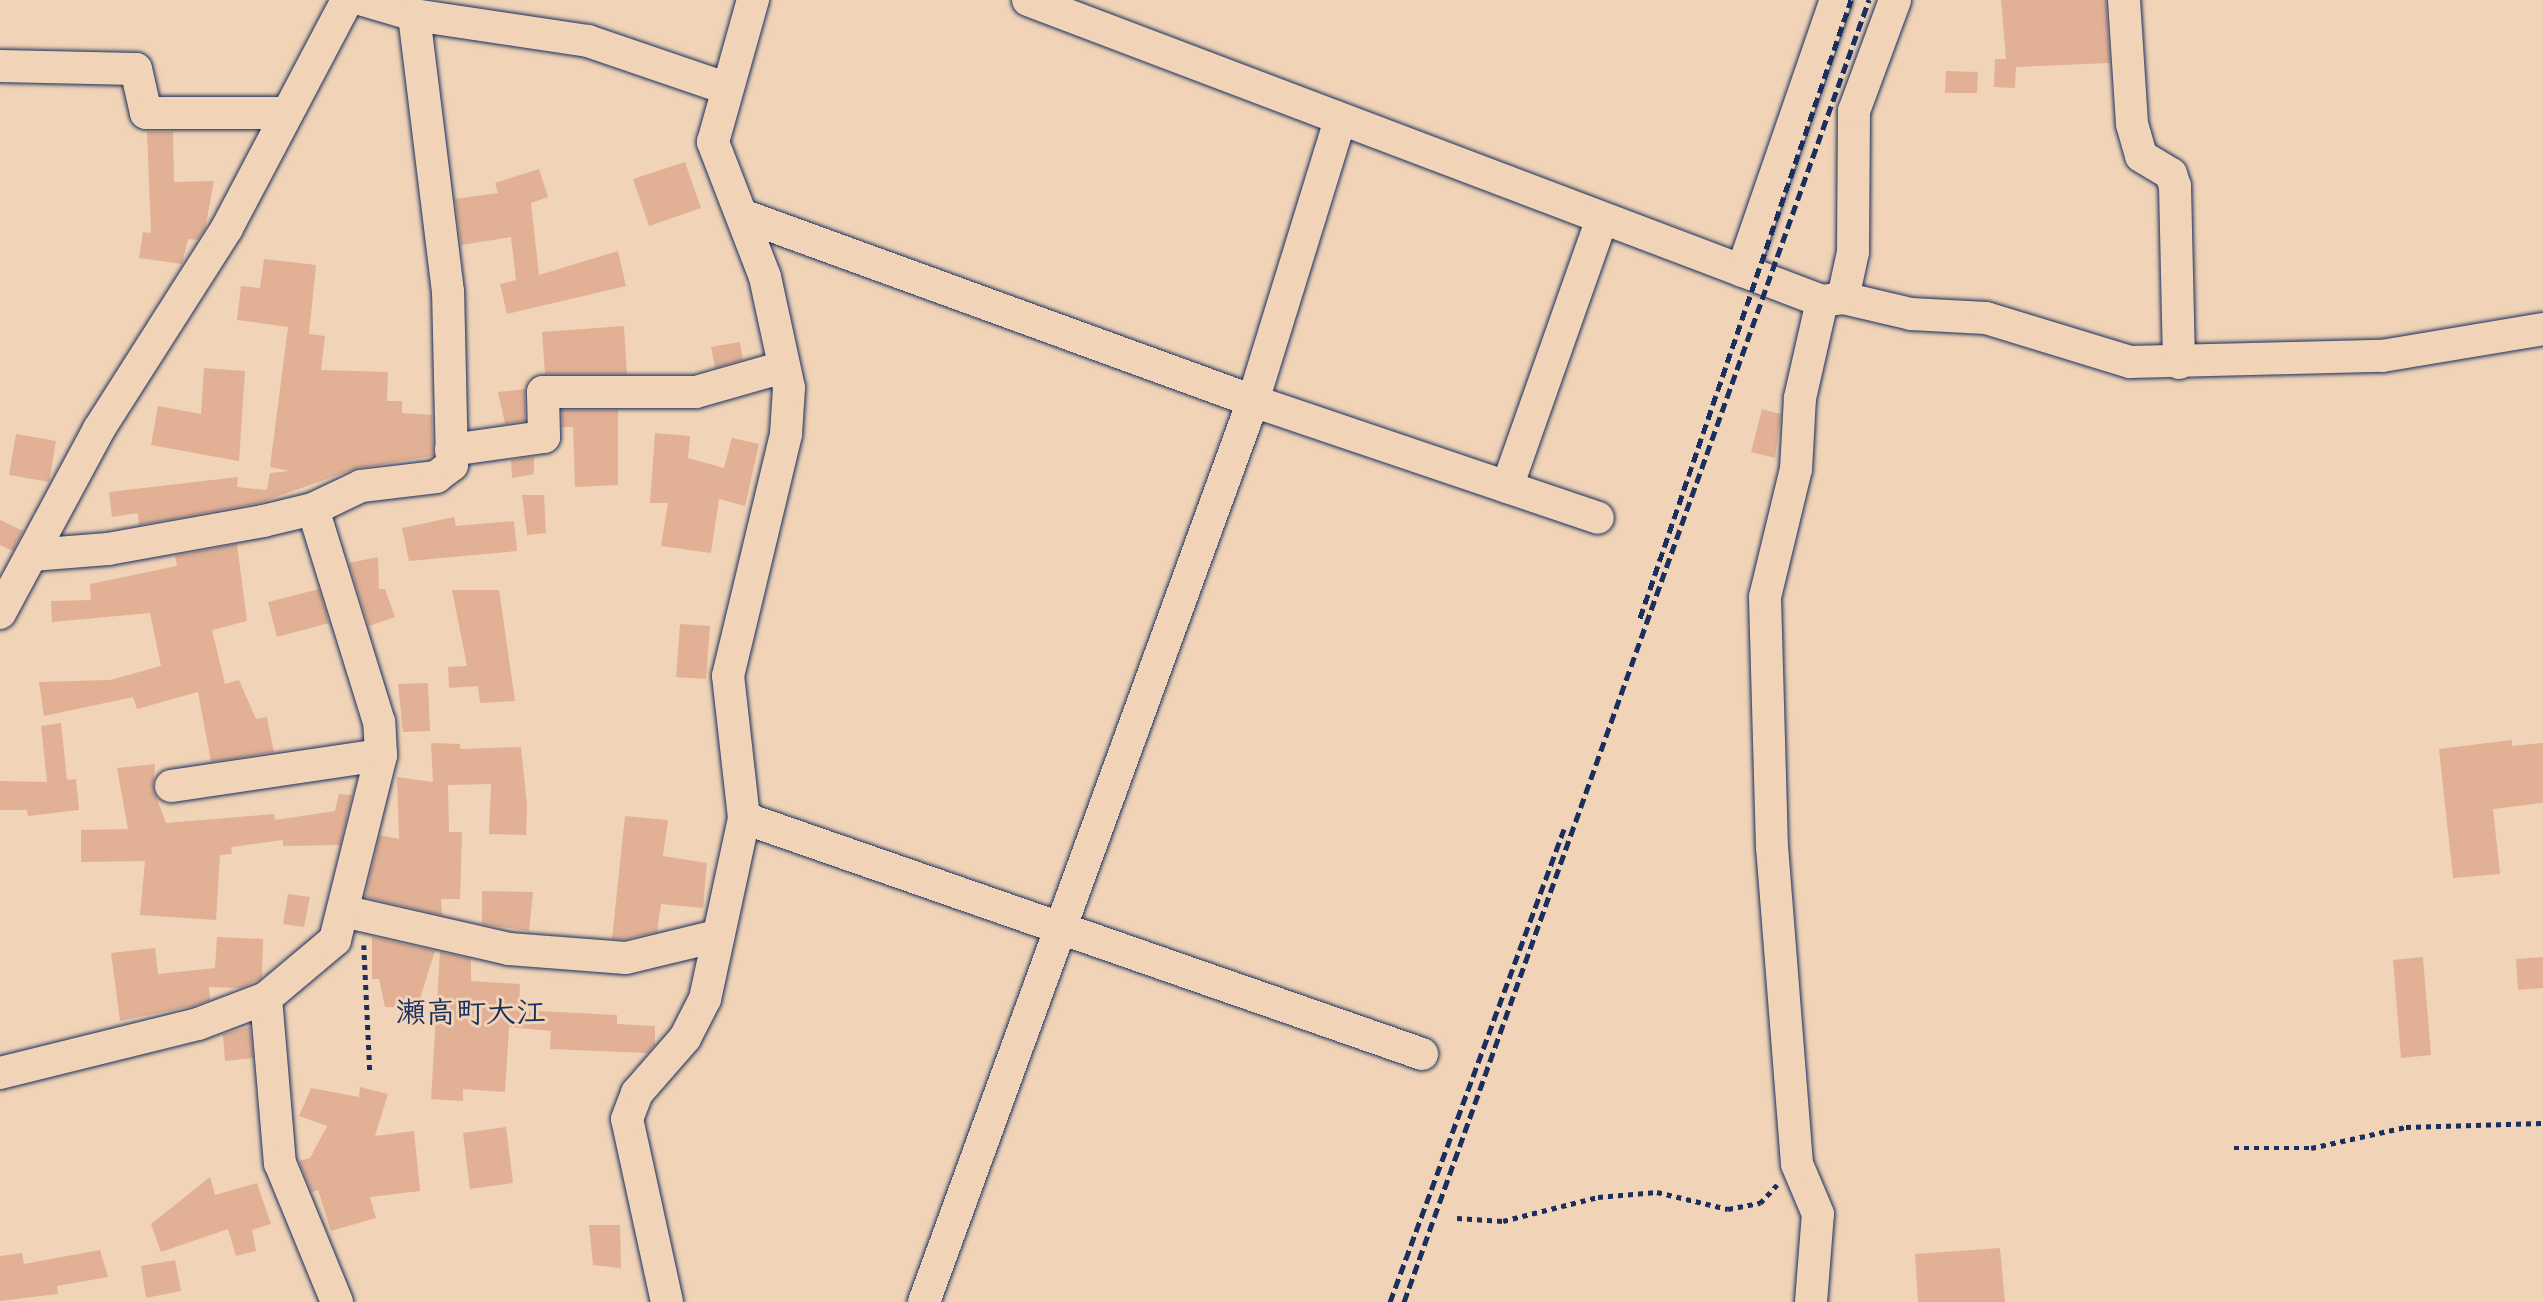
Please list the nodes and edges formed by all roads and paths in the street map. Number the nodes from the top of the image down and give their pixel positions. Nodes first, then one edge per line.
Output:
1 (347, 0) edge
2 (363, 0) edge
3 (754, 0) edge
4 (1028, 0) edge
5 (1836, 0) edge
6 (1895, 0) edge
7 (2124, 0) edge
8 (414, 15) junction
9 (0, 66) edge
10 (725, 88) junction
11 (285, 113) junction
12 (1339, 123) junction
13 (742, 215) junction
14 (1602, 219) junction
15 (1742, 271) junction
16 (1833, 300) junction
17 (2543, 329) edge
18 (2179, 363) junction
19 (784, 367) junction
20 (1252, 401) junction
21 (451, 450) junction
22 (1507, 487) junction
23 (313, 509) junction
24 (1598, 518) dead end
25 (18, 563) edge
26 (0, 613) edge
27 (381, 755) junction
28 (171, 786) dead end
29 (744, 818) junction
30 (353, 913) junction
31 (1060, 930) junction
32 (717, 936) junction
33 (266, 998) junction
34 (1422, 1054) dead end
35 (0, 1073) edge
36 (370, 1073) dead end
37 (2543, 1123) edge
38 (2234, 1148) dead end
39 (1797, 1164) junction
40 (1457, 1218) dead end
41 (337, 1302) edge
42 (667, 1302) edge
43 (924, 1302) edge
44 (1811, 1302) edge

1 - 11 street
2 - 8 street
3 - 10 street
4 - 12 street
5 - 15 street
6 - 16 street
7 - 18 street
8 - 10 street
8 - 21 street
9 - 11 street
10 - 13 street
11 - 25 street
12 - 14 street
12 - 20 street
13 - 19 street
13 - 20 street
14 - 15 street
14 - 22 street
15 - 16 street
16 - 18 street
16 - 39 street
17 - 18 street
19 - 21 street
19 - 29 street
20 - 22 street
20 - 31 street
21 - 23 street
22 - 24 street
23 - 25 street
23 - 27 street
25 - 26 street
27 - 28 street
27 - 30 street
29 - 31 street
29 - 32 street
30 - 32 street
30 - 33 street
30 - 36 path
31 - 34 street
31 - 43 street
32 - 42 street
33 - 35 street
33 - 41 street
37 - 38 path
39 - 40 path
39 - 44 street

